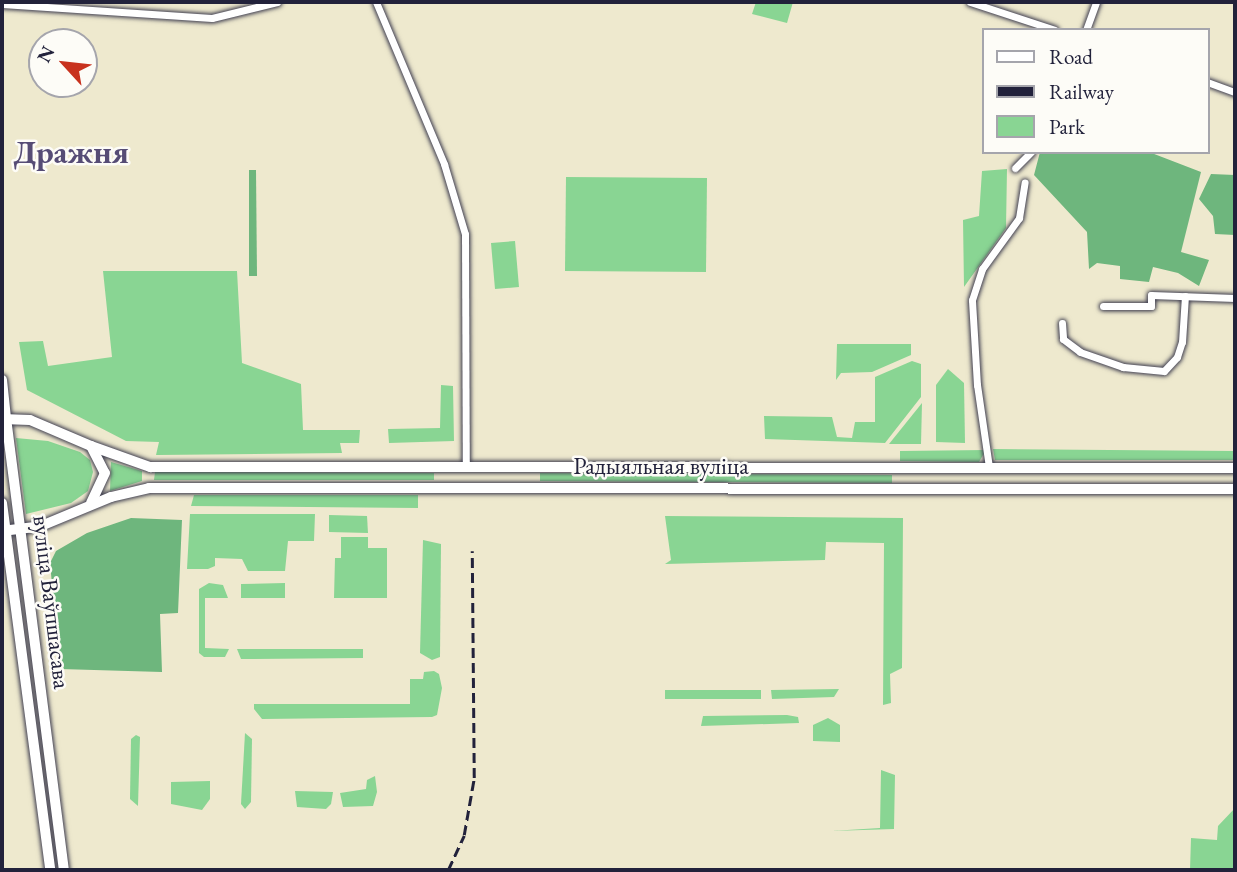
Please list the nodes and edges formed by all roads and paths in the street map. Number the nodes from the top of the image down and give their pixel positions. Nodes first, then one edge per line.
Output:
1 (277, 2) edge
2 (376, 2) edge
3 (970, 2) edge
4 (1096, 2) edge
5 (2, 4) edge
6 (1049, 28) edge
7 (1087, 28) edge
8 (1209, 83) edge
9 (1235, 92) edge
10 (1029, 154) edge
11 (1015, 168) dead end
12 (1025, 182) dead end
13 (1185, 296) junction
14 (1235, 299) edge
15 (1102, 306) dead end
16 (1062, 323) dead end
17 (2, 380) edge
18 (4, 418) edge
19 (91, 446) junction
20 (466, 465) junction
21 (989, 467) junction
22 (1119, 468) junction
23 (1235, 468) edge
24 (1119, 489) junction
25 (1235, 489) edge
26 (2, 503) edge
27 (90, 505) junction
28 (23, 531) junction
29 (4, 532) edge
30 (50, 870) edge
31 (64, 870) edge

1 - 5 street
2 - 20 street
3 - 6 street
4 - 7 street
8 - 9 street
10 - 11 street
12 - 21 street
13 - 14 street
13 - 15 street
13 - 16 street
17 - 18 main road, вуліца Ваўпшасава
18 - 19 main road, Радыяльная вуліца
18 - 28 main road, вуліца Ваўпшасава
19 - 20 main road, Радыяльная вуліца
19 - 27 main road
20 - 21 main road, Радыяльная вуліца
21 - 22 main road, Радыяльная вуліца
22 - 23 main road, Радыяльная вуліца
22 - 24 main road
24 - 25 main road, Радыяльная вуліца
24 - 27 main road, Радыяльная вуліца
26 - 29 main road, вуліца Ваўпшасава
27 - 28 main road, Радыяльная вуліца
28 - 29 main road, Радыяльная вуліца
28 - 31 main road, вуліца Ваўпшасава
29 - 30 main road, вуліца Ваўпшасава

